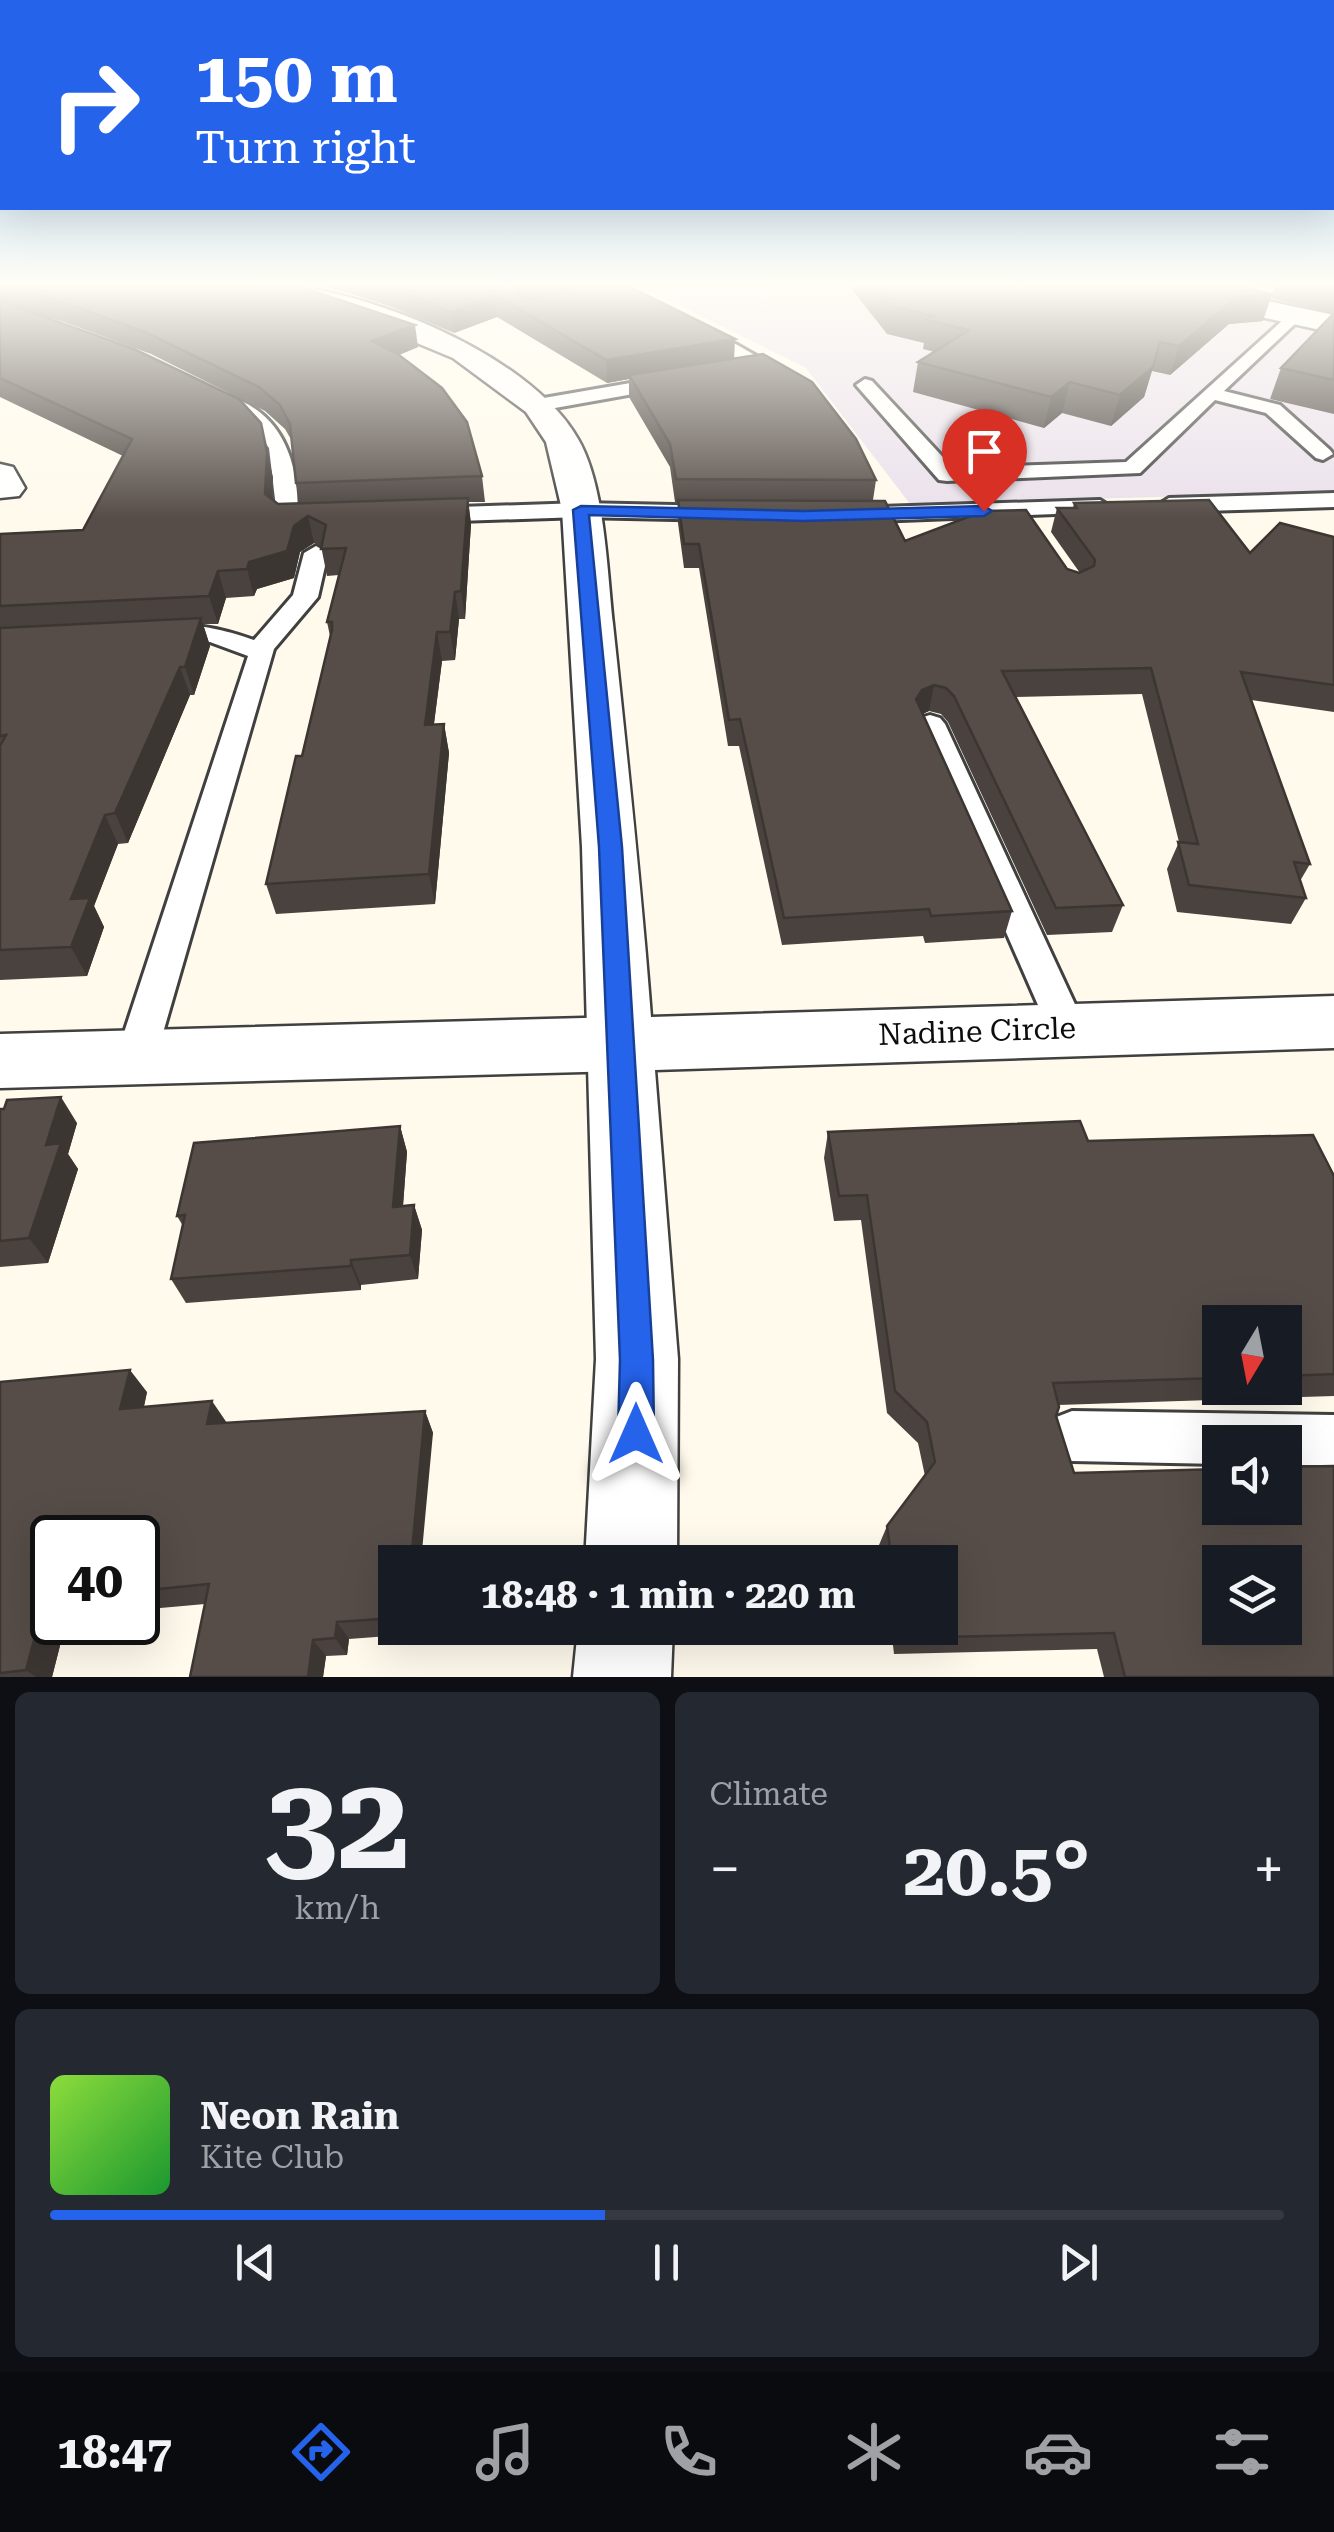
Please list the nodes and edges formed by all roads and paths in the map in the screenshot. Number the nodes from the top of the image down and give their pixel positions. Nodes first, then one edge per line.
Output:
1 (479, 361) edge
2 (754, 361) edge
3 (1246, 361) edge
4 (724, 372) edge
5 (688, 379) edge
6 (865, 386) dead end
7 (203, 389) edge
8 (1212, 394) junction
9 (538, 405) junction
10 (1323, 454) dead end
11 (1334, 500) edge
12 (581, 510) junction
13 (1020, 510) junction
14 (738, 513) edge
15 (404, 516) edge
16 (822, 516) edge
17 (345, 518) edge
18 (1042, 540) edge
19 (316, 553) dead end
20 (135, 638) edge
21 (259, 650) junction
22 (930, 724) edge
23 (1334, 1022) edge
24 (1066, 1028) junction
25 (621, 1044) junction
26 (136, 1057) junction
27 (0, 1061) edge
28 (1072, 1436) dead end
29 (1334, 1440) edge
30 (631, 1545) edge
31 (625, 1645) edge
32 (622, 1677) edge

1 - 9 street
2 - 4 lane
3 - 8 lane
5 - 9 lane
6 - 8 lane
7 - 17 lane
8 - 10 lane
9 - 12 street
11 - 13 lane
12 - 14 lane
12 - 15 lane
12 - 25 street
13 - 16 lane
13 - 18 lane
19 - 21 lane
20 - 21 lane
21 - 26 lane
22 - 24 lane
23 - 24 street, Nadine Circle
24 - 25 street, Nadine Circle
25 - 26 street, Nadine Circle
25 - 30 street
26 - 27 street, Nadine Circle
28 - 29 lane
31 - 32 street

